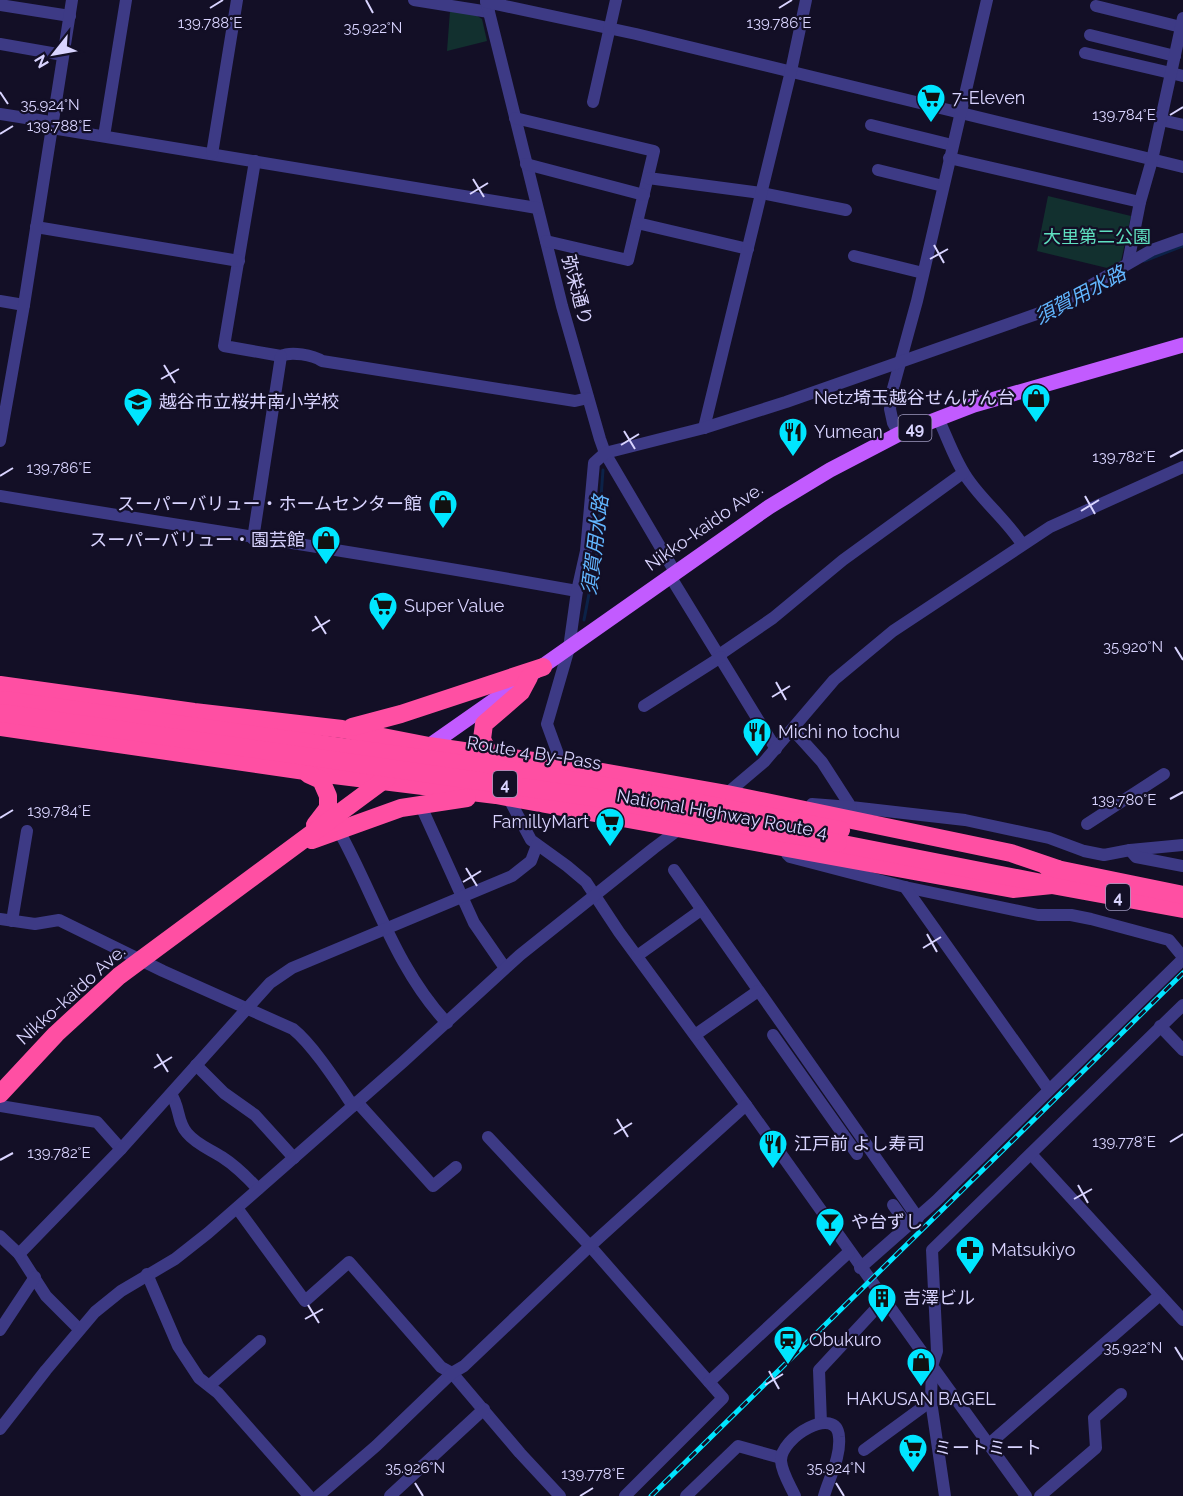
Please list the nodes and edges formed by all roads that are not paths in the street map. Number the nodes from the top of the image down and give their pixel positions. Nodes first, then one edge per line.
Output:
1 (72, 0) edge
2 (126, 0) edge
3 (237, 0) edge
4 (414, 0) edge
5 (616, 0) edge
6 (806, 0) edge
7 (987, 0) edge
8 (487, 4) edge
9 (0, 5) edge
10 (1096, 6) dead end
11 (70, 16) junction
12 (1182, 22) edge
13 (609, 27) junction
14 (1090, 35) dead end
15 (0, 44) edge
16 (1085, 53) dead end
17 (63, 55) junction
18 (1178, 55) edge
19 (791, 71) junction
20 (1177, 74) edge
21 (593, 102) dead end
22 (960, 112) junction
23 (0, 114) edge
24 (515, 118) junction
25 (1161, 120) junction
26 (871, 125) dead end
27 (1183, 125) edge
28 (52, 128) junction
29 (104, 136) junction
30 (950, 152) junction
31 (212, 154) junction
32 (1152, 160) junction
33 (255, 161) junction
34 (526, 164) junction
35 (1183, 167) edge
36 (878, 170) dead end
37 (648, 178) junction
38 (943, 186) junction
39 (761, 194) junction
40 (644, 195) junction
41 (1140, 202) junction
42 (537, 208) junction
43 (846, 210) dead end
44 (637, 223) junction
45 (36, 227) junction
46 (1183, 239) edge
47 (546, 242) junction
48 (748, 249) junction
49 (854, 256) dead end
50 (238, 261) junction
51 (1128, 263) junction
52 (923, 273) junction
53 (0, 301) edge
54 (24, 305) junction
55 (1183, 345) edge
56 (281, 356) junction
57 (900, 361) junction
58 (588, 398) junction
59 (938, 418) junction
60 (704, 428) junction
61 (899, 434) junction
62 (0, 441) edge
63 (604, 453) junction
64 (1183, 467) edge
65 (963, 473) junction
66 (0, 496) edge
67 (253, 538) junction
68 (1022, 544) junction
69 (673, 574) junction
70 (577, 591) junction
71 (569, 648) junction
72 (720, 656) junction
73 (536, 672) junction
74 (87, 697) junction
75 (1, 706) edge
76 (644, 706) dead end
77 (228, 716) junction
78 (342, 729) junction
79 (793, 730) junction
80 (80, 738) junction
81 (429, 746) junction
82 (776, 749) junction
83 (489, 754) junction
84 (222, 759) junction
85 (562, 765) junction
86 (304, 771) junction
87 (1164, 774) dead end
88 (383, 780) junction
89 (727, 794) junction
90 (502, 796) junction
91 (420, 804) junction
92 (780, 805) junction
93 (850, 807) junction
94 (1087, 824) dead end
95 (681, 828) junction
96 (27, 831) dead end
97 (339, 831) junction
98 (301, 842) junction
99 (537, 845) junction
100 (1183, 845) edge
101 (780, 846) junction
102 (1130, 850) junction
103 (1183, 866) edge
104 (674, 870) dead end
105 (1055, 877) junction
106 (905, 887) junction
107 (595, 895) junction
108 (1183, 895) edge
109 (462, 896) junction
110 (1183, 909) edge
111 (701, 910) junction
112 (6, 920) edge
113 (387, 927) junction
114 (637, 956) junction
115 (1183, 958) edge
116 (141, 959) junction
117 (505, 968) junction
118 (758, 991) junction
119 (1183, 1005) edge
120 (248, 1010) junction
121 (447, 1023) junction
122 (1160, 1026) junction
123 (695, 1035) junction
124 (773, 1035) dead end
125 (1183, 1050) edge
126 (196, 1065) junction
127 (1049, 1090) junction
128 (0, 1094) edge
129 (171, 1094) junction
130 (828, 1100) junction
131 (355, 1104) junction
132 (0, 1106) edge
133 (746, 1106) junction
134 (491, 1140) dead end
135 (121, 1149) junction
136 (857, 1154) dead end
137 (1031, 1154) junction
138 (294, 1158) junction
139 (456, 1167) dead end
140 (258, 1189) junction
141 (893, 1205) dead end
142 (237, 1208) junction
143 (918, 1218) junction
144 (905, 1228) junction
145 (0, 1236) edge
146 (590, 1246) junction
147 (849, 1252) junction
148 (19, 1254) junction
149 (860, 1268) junction
150 (147, 1275) junction
151 (35, 1277) junction
152 (1160, 1295) junction
153 (884, 1300) junction
154 (1183, 1320) edge
155 (79, 1329) junction
156 (0, 1330) edge
157 (260, 1341) dead end
158 (932, 1366) junction
159 (452, 1373) junction
160 (709, 1382) junction
161 (210, 1385) junction
162 (1121, 1394) dead end
163 (931, 1401) junction
164 (484, 1409) junction
165 (821, 1423) junction
166 (0, 1429) edge
167 (989, 1444) junction
168 (864, 1450) dead end
169 (781, 1458) junction
170 (309, 1496) edge
171 (318, 1496) edge
172 (390, 1496) edge
173 (560, 1496) edge
174 (625, 1496) edge
175 (686, 1496) edge
176 (795, 1496) edge
177 (823, 1496) edge
178 (945, 1496) edge
179 (1026, 1496) edge
180 (1040, 1496) edge

1 - 11 street
2 - 29 street
3 - 31 street
4 - 8 street
5 - 13 street
6 - 19 street
7 - 22 street
8 - 13 street
8 - 24 street, 弥栄通り
9 - 11 street
10 - 12 street
11 - 17 street
12 - 18 street
13 - 19 street
13 - 21 street
14 - 18 street
15 - 17 street
16 - 20 street
17 - 28 street
18 - 20 street
19 - 22 street
19 - 39 street
20 - 25 street
22 - 30 street
22 - 32 street
23 - 28 street
24 - 34 street, 弥栄通り
24 - 37 street
25 - 27 street
25 - 32 street
26 - 30 street
28 - 29 street
28 - 45 street
29 - 31 street
30 - 38 street
30 - 41 street
31 - 33 street
32 - 35 street
32 - 41 street
33 - 42 street
33 - 50 street
34 - 40 street
34 - 42 street, 弥栄通り
36 - 38 street
37 - 39 street
37 - 40 street
38 - 52 street
39 - 43 street
39 - 48 street
40 - 44 street
41 - 51 street
42 - 47 street, 弥栄通り
44 - 47 street
44 - 48 street
45 - 50 street
45 - 54 street
46 - 51 street
47 - 58 street, 弥栄通り
48 - 60 street
49 - 52 street
50 - 56 street
51 - 57 street
52 - 57 street
53 - 54 street
54 - 62 street
55 - 59 main road, Nikko-kaido Ave. / 49
56 - 58 street
56 - 67 street
57 - 60 street
57 - 61 street
58 - 63 street, 弥栄通り
59 - 61 main road, Nikko-kaido Ave. / 49
59 - 65 street
60 - 63 street
61 - 69 main road, Nikko-kaido Ave. / 49
63 - 69 street, 弥栄通り
63 - 70 street
64 - 68 street
65 - 68 street
65 - 72 street
66 - 67 street
67 - 70 street
68 - 79 street
69 - 71 main road, Nikko-kaido Ave. / 49
69 - 72 street, 弥栄通り
70 - 71 street
71 - 73 main road, Nikko-kaido Ave. / 49
71 - 85 street
72 - 76 street
72 - 82 street, 弥栄通り
73 - 78 highway
73 - 81 main road, Nikko-kaido Ave. / 49
73 - 83 highway
74 - 75 highway
74 - 77 highway
74 - 80 street
75 - 80 highway, National Highway Route 4
75 - 105 highway, Route 4 By-Pass / 4, bridge
77 - 78 highway
77 - 84 street
78 - 81 highway, National Highway Route 4
79 - 82 street
79 - 93 street
80 - 84 highway, National Highway Route 4
81 - 83 highway, National Highway Route 4 / 4
81 - 88 highway, Nikko-kaido Ave. / 4
82 - 89 street
83 - 85 highway, National Highway Route 4 / 4
84 - 86 highway, National Highway Route 4
85 - 89 highway, National Highway Route 4 / 4
86 - 88 highway, National Highway Route 4
86 - 98 highway
87 - 94 street
88 - 90 highway, National Highway Route 4 / 4
88 - 98 highway, Nikko-kaido Ave. / 4
89 - 92 highway, National Highway Route 4 / 4
89 - 95 street
90 - 91 highway, 4
90 - 95 highway, National Highway Route 4 / 4
90 - 99 street
91 - 97 highway, 4
91 - 109 street
92 - 93 street
92 - 105 highway, National Highway Route 4 / 4
93 - 102 street
95 - 101 highway, National Highway Route 4 / 4
95 - 107 street
96 - 112 street
97 - 98 highway, 4
97 - 113 street
98 - 116 highway, Nikko-kaido Ave. / 4
99 - 107 street
99 - 109 street
100 - 102 street
101 - 105 highway, National Highway Route 4 / 4
101 - 106 street
102 - 103 street
104 - 111 street
105 - 108 highway, 4
105 - 110 highway, 4
106 - 115 street
106 - 127 street
107 - 114 street
107 - 117 street
109 - 113 street
109 - 117 street
111 - 114 street
111 - 118 street
112 - 116 street
113 - 120 street
113 - 121 street
114 - 123 street
115 - 127 street
116 - 120 street
116 - 128 highway, Nikko-kaido Ave. / 4
117 - 121 street
118 - 123 street
118 - 130 street
119 - 122 street
120 - 126 street
120 - 131 street
121 - 131 street
122 - 125 street
122 - 137 street
123 - 133 street
124 - 130 street
126 - 129 street
126 - 138 street
127 - 143 street
129 - 135 street
129 - 140 street
130 - 136 street
130 - 143 street
131 - 138 street
131 - 139 street
132 - 135 street
133 - 146 street
133 - 147 street
134 - 146 street
135 - 148 street
137 - 152 street
137 - 158 street
138 - 140 street
140 - 142 street
141 - 144 street
142 - 150 street
142 - 159 street
143 - 144 street
144 - 149 street
145 - 148 street
146 - 159 street
146 - 160 street
147 - 149 street
147 - 160 street
148 - 151 street
149 - 153 street
150 - 155 street
150 - 161 street
151 - 155 street
151 - 156 street
152 - 154 street
152 - 167 street
153 - 158 street
153 - 165 street
155 - 166 street
157 - 161 street
158 - 163 street
158 - 167 street
159 - 164 street
159 - 171 street
160 - 174 street
161 - 170 street
162 - 180 street
163 - 168 street
163 - 178 street
164 - 172 street
164 - 173 street
165 - 169 street
165 - 177 street
167 - 179 street
169 - 175 street
169 - 176 street

